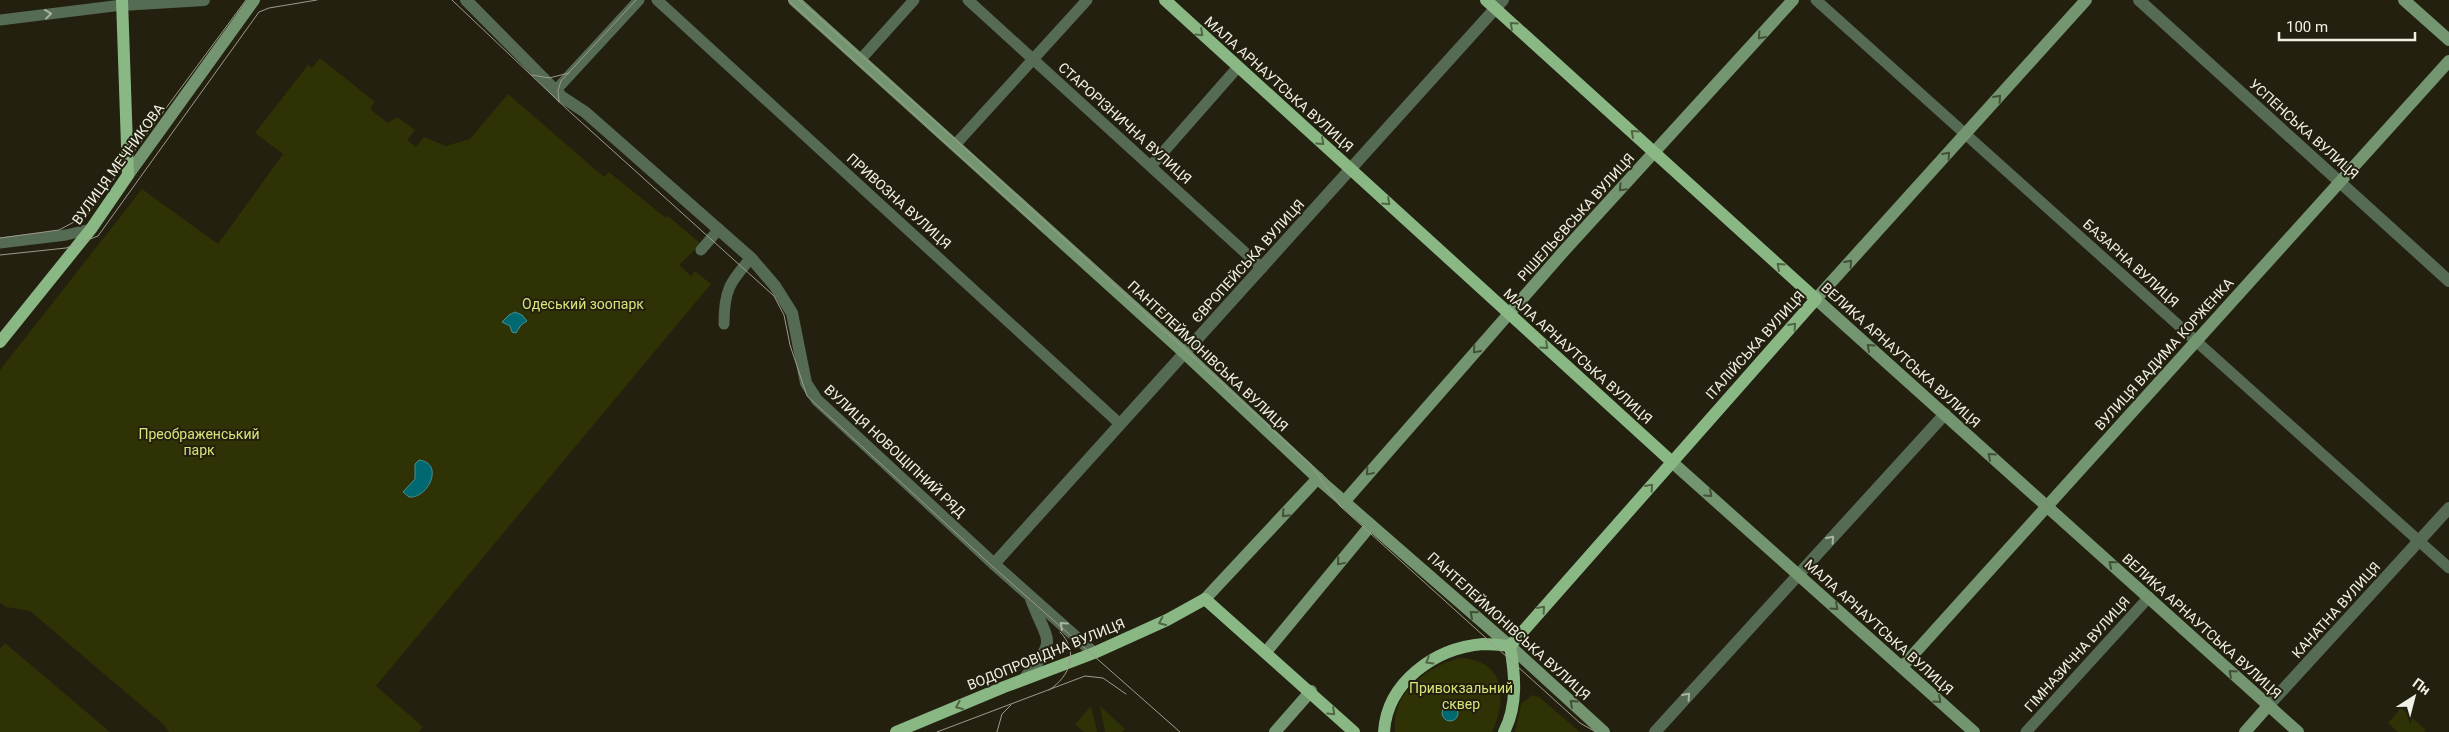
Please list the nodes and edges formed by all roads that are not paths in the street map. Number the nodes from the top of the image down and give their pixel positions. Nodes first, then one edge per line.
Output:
1 (204, 0) edge
2 (254, 0) edge
3 (466, 0) edge
4 (630, 0) edge
5 (639, 0) edge
6 (648, 0) edge
7 (657, 0) edge
8 (794, 0) edge
9 (914, 0) edge
10 (968, 0) edge
11 (1087, 0) edge
12 (1165, 0) edge
13 (1793, 0) edge
14 (1816, 0) edge
15 (2086, 0) edge
16 (2139, 0) edge
17 (2404, 0) edge
18 (122, 2) edge
19 (1495, 3) edge
20 (0, 20) edge
21 (2449, 40) edge
22 (860, 59) junction
23 (1033, 59) junction
24 (2449, 62) edge
25 (1238, 67) junction
26 (573, 72) junction
27 (556, 90) junction
28 (1966, 134) junction
29 (955, 145) junction
30 (1656, 152) junction
31 (1151, 166) junction
32 (1351, 169) junction
33 (128, 176) junction
34 (2340, 182) junction
35 (90, 229) junction
36 (717, 231) junction
37 (0, 243) edge
38 (701, 250) dead end
39 (749, 260) junction
40 (1262, 268) junction
41 (2449, 281) edge
42 (1816, 299) junction
43 (1508, 314) junction
44 (724, 324) dead end
45 (0, 342) edge
46 (2196, 342) junction
47 (1185, 354) junction
48 (1945, 414) junction
49 (1120, 424) junction
50 (1672, 462) junction
51 (1318, 478) junction
52 (1344, 502) junction
53 (2047, 507) junction
54 (2449, 508) edge
55 (1371, 525) junction
56 (2419, 541) junction
57 (994, 564) junction
58 (2449, 568) edge
59 (1798, 574) junction
60 (1031, 597) junction
61 (2149, 597) junction
62 (1205, 599) junction
63 (1510, 646) junction
64 (1266, 652) junction
65 (1094, 653) junction
66 (1902, 667) junction
67 (1024, 680) junction
68 (1311, 691) junction
69 (2268, 706) junction
70 (896, 732) edge
71 (1275, 732) edge
72 (1354, 732) edge
73 (1384, 732) edge
74 (1504, 732) edge
75 (1604, 732) edge
76 (1655, 732) edge
77 (1974, 732) edge
78 (2026, 732) edge
79 (2245, 732) edge
80 (2298, 732) edge

1 - 18 street
2 - 33 main road, ВУЛИЦЯ МЕЧНИКОВА
3 - 27 street, ВУЛИЦЯ НОВОЩІПНИЙ РЯД
4 - 26 street
5 - 26 street
6 - 26 street
7 - 49 street, ПРИВОЗНА ВУЛИЦЯ
8 - 22 main road, ПАНТЕЛЕЙМОНІВСЬКА ВУЛИЦЯ
9 - 22 street
10 - 23 street, СТАРОРІЗНИЧНА ВУЛИЦЯ
11 - 23 street
12 -> 25 main road, МАЛА АРНАУТСЬКА ВУЛИЦЯ
13 -> 30 main road, РІШЕЛЬЄВСЬКА ВУЛИЦЯ
14 - 28 street, БАЗАРНА ВУЛИЦЯ
28 -> 15 main road, ІТАЛІЙСЬКА ВУЛИЦЯ
16 - 34 street, УСПЕНСЬКА ВУЛИЦЯ
17 - 21 main road
20 -> 18 street
18 - 33 main road
30 -> 19 main road, ВЕЛИКА АРНАУТСЬКА ВУЛИЦЯ
19 - 32 street, ЄВРОПЕЙСЬКА ВУЛИЦЯ
22 - 29 main road, ПАНТЕЛЕЙМОНІВСЬКА ВУЛИЦЯ
23 - 29 street
23 - 31 street, СТАРОРІЗНИЧНА ВУЛИЦЯ
24 - 34 main road, ВУЛИЦЯ ВАДИМА КОРЖЕНКА
25 - 31 street
25 -> 32 main road, МАЛА АРНАУТСЬКА ВУЛИЦЯ
26 - 27 street
27 - 36 street, ВУЛИЦЯ НОВОЩІПНИЙ РЯД
42 -> 28 main road, ІТАЛІЙСЬКА ВУЛИЦЯ
28 - 46 street, БАЗАРНА ВУЛИЦЯ
29 - 47 main road, ПАНТЕЛЕЙМОНІВСЬКА ВУЛИЦЯ
42 -> 30 main road, ВЕЛИКА АРНАУТСЬКА ВУЛИЦЯ
30 -> 43 main road, РІШЕЛЬЄВСЬКА ВУЛИЦЯ
31 - 40 street, СТАРОРІЗНИЧНА ВУЛИЦЯ
32 - 40 street, ЄВРОПЕЙСЬКА ВУЛИЦЯ
32 -> 43 main road, МАЛА АРНАУТСЬКА ВУЛИЦЯ
33 - 35 main road, ВУЛИЦЯ МЕЧНИКОВА
34 - 41 street, УСПЕНСЬКА ВУЛИЦЯ
34 - 46 main road, ВУЛИЦЯ ВАДИМА КОРЖЕНКА
35 - 37 street
35 - 45 main road, ВУЛИЦЯ МЕЧНИКОВА
36 - 38 street
36 - 39 street, ВУЛИЦЯ НОВОЩІПНИЙ РЯД
39 - 44 street
39 - 57 street, ВУЛИЦЯ НОВОЩІПНИЙ РЯД
40 - 47 street, ЄВРОПЕЙСЬКА ВУЛИЦЯ
48 -> 42 main road, ВЕЛИКА АРНАУТСЬКА ВУЛИЦЯ
50 -> 42 main road, ІТАЛІЙСЬКА ВУЛИЦЯ
43 -> 50 main road, МАЛА АРНАУТСЬКА ВУЛИЦЯ
43 -> 52 main road, РІШЕЛЬЄВСЬКА ВУЛИЦЯ
46 - 53 main road, ВУЛИЦЯ ВАДИМА КОРЖЕНКА
46 - 56 street, БАЗАРНА ВУЛИЦЯ
47 - 49 street, ЄВРОПЕЙСЬКА ВУЛИЦЯ
47 - 51 main road, ПАНТЕЛЕЙМОНІВСЬКА ВУЛИЦЯ
53 -> 48 main road, ВЕЛИКА АРНАУТСЬКА ВУЛИЦЯ
59 -> 48 street
49 - 57 street, ЄВРОПЕЙСЬКА ВУЛИЦЯ
50 -> 59 main road, МАЛА АРНАУТСЬКА ВУЛИЦЯ
63 -> 50 main road, ІТАЛІЙСЬКА ВУЛИЦЯ
51 - 52 main road, ПАНТЕЛЕЙМОНІВСЬКА ВУЛИЦЯ
51 -> 62 main road
52 - 55 main road, ПАНТЕЛЕЙМОНІВСЬКА ВУЛИЦЯ
61 -> 53 main road, ВЕЛИКА АРНАУТСЬКА ВУЛИЦЯ
53 - 66 main road, ВУЛИЦЯ ВАДИМА КОРЖЕНКА
54 - 56 street, КАНАТНА ВУЛИЦЯ
63 -> 55 main road, ПАНТЕЛЕЙМОНІВСЬКА ВУЛИЦЯ
55 -> 64 main road
56 - 58 street, БАЗАРНА ВУЛИЦЯ
56 - 69 street, КАНАТНА ВУЛИЦЯ
57 - 60 street, ВУЛИЦЯ НОВОЩІПНИЙ РЯД
59 -> 66 main road, МАЛА АРНАУТСЬКА ВУЛИЦЯ
76 -> 59 street
65 -> 60 street, ВУЛИЦЯ НОВОЩІПНИЙ РЯД
60 - 67 street, ВУЛИЦЯ НОВОЩІПНИЙ РЯД
69 -> 61 main road, ВЕЛИКА АРНАУТСЬКА ВУЛИЦЯ
61 - 78 street, ГІМНАЗИЧНА ВУЛИЦЯ
62 - 64 main road
62 -> 65 main road, ВОДОПРОВІДНА ВУЛИЦЯ
63 -> 73 main road
63 - 74 main road
75 -> 63 main road, ПАНТЕЛЕЙМОНІВСЬКА ВУЛИЦЯ
64 - 68 main road
65 - 67 main road, ВОДОПРОВІДНА ВУЛИЦЯ
66 -> 77 main road, МАЛА АРНАУТСЬКА ВУЛИЦЯ
67 -> 70 main road, ВОДОПРОВІДНА ВУЛИЦЯ
68 - 71 main road
68 -> 72 main road
69 - 79 main road, КАНАТНА ВУЛИЦЯ
69 - 80 main road, ВЕЛИКА АРНАУТСЬКА ВУЛИЦЯ

